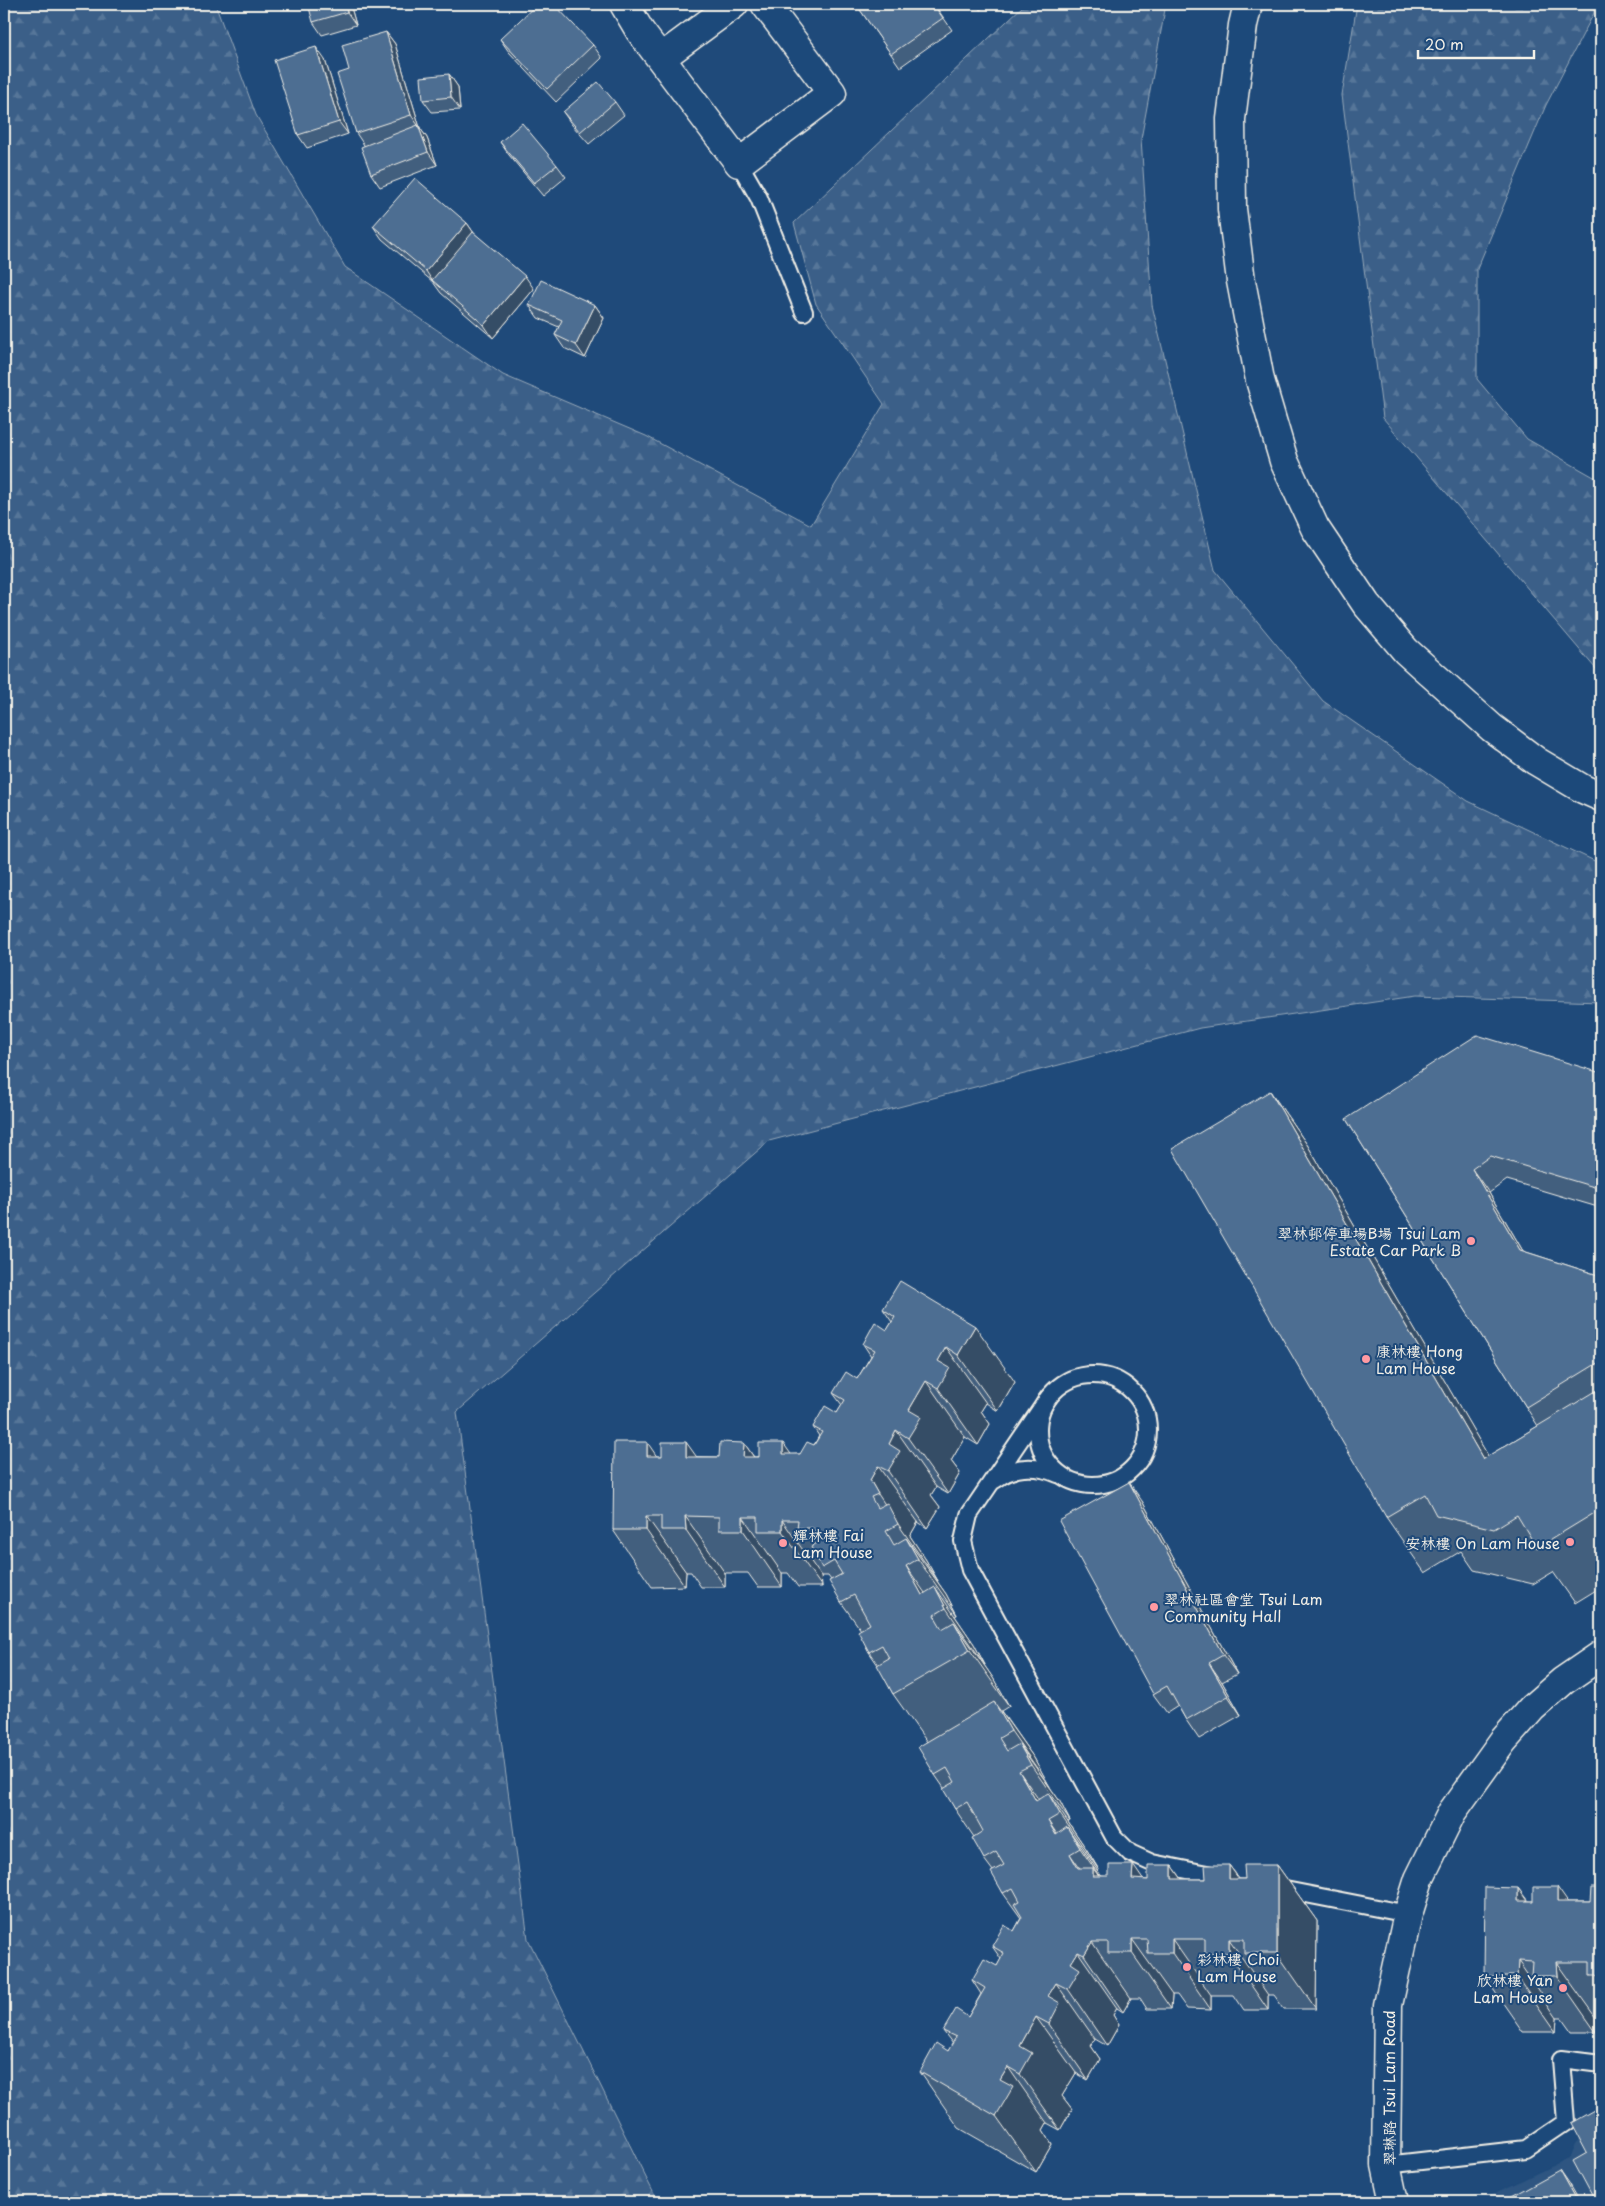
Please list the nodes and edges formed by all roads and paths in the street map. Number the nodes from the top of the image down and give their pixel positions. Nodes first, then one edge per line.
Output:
1 (624, 4) edge
2 (734, 4) edge
3 (765, 4) edge
4 (1248, 4) edge
5 (661, 58) junction
6 (738, 163) junction
7 (804, 312) dead end
8 (1601, 797) edge
9 (1049, 1397) junction
10 (1063, 1476) junction
11 (991, 1483) junction
12 (1601, 1655) edge
13 (1408, 1914) junction
14 (1601, 2064) edge
15 (1386, 2165) junction
16 (1394, 2202) edge

1 - 5 street
2 - 5 street
3 - 6 street
4 - 8 street
5 - 6 street
6 - 7 lane
9 - 10 lane
9 - 10 lane
9 - 11 lane
10 - 11 lane
11 - 13 lane
12 - 13 street, 翠琳路 Tsui Lam Road
13 - 15 street, 翠琳路 Tsui Lam Road
14 - 15 lane
15 - 16 street, 翠琳路 Tsui Lam Road

